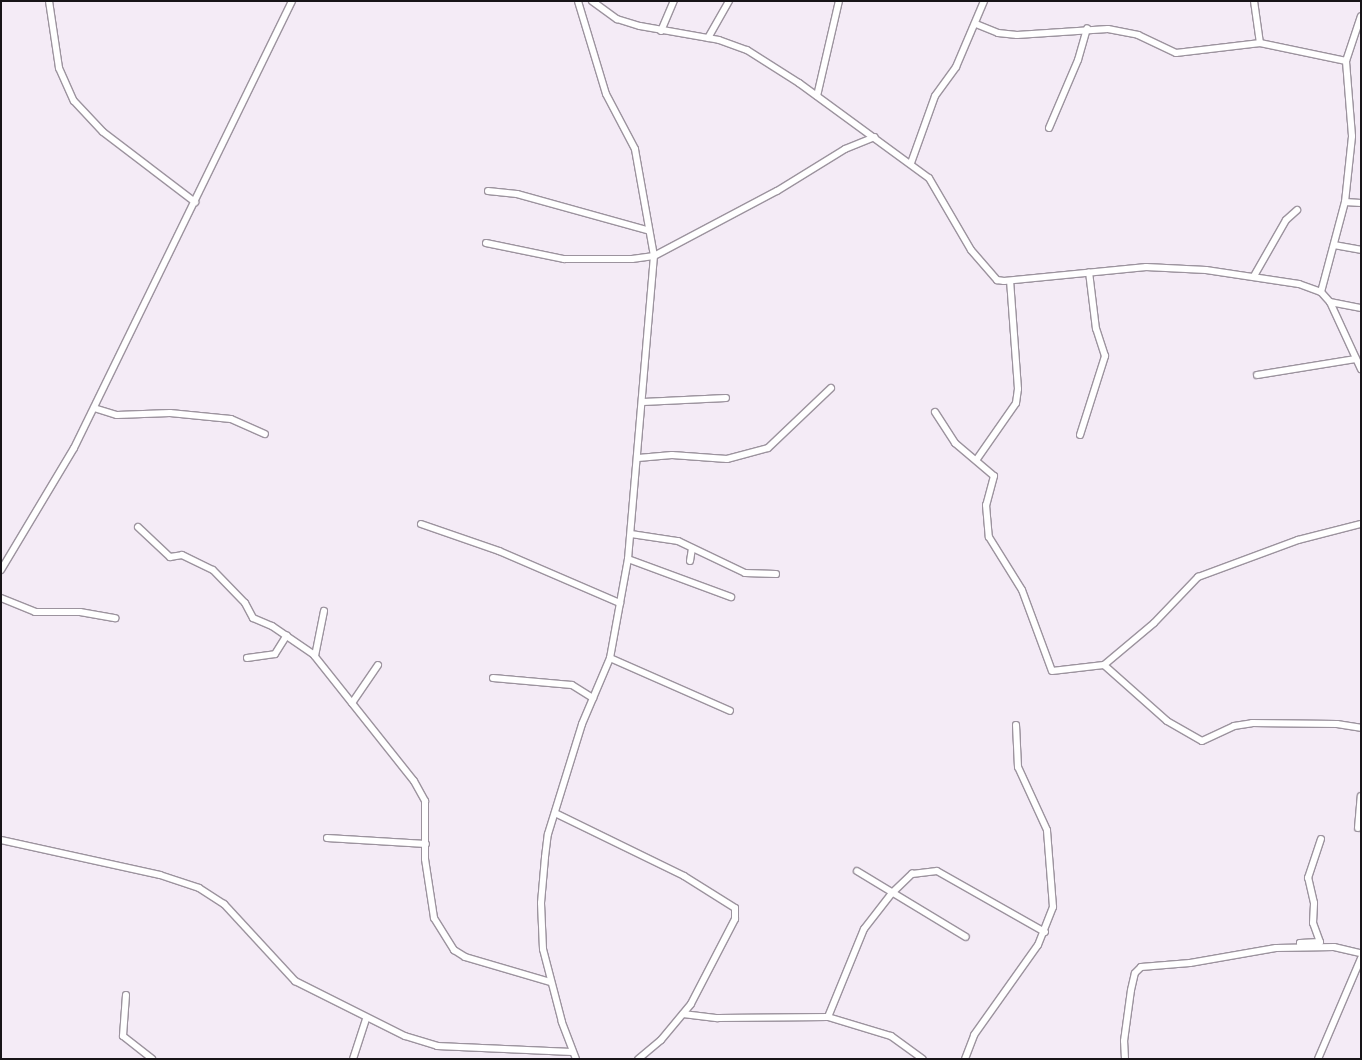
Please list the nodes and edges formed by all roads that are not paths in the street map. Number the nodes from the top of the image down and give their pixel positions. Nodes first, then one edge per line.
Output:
1 (49, 1) edge
2 (292, 1) edge
3 (578, 1) edge
4 (592, 1) edge
5 (674, 1) edge
6 (729, 1) edge
7 (839, 1) edge
8 (984, 1) edge
9 (1254, 1) edge
10 (1361, 16) edge
11 (976, 24) junction
12 (1087, 28) junction
13 (662, 31) junction
14 (708, 38) junction
15 (1260, 44) junction
16 (1346, 61) junction
17 (817, 96) junction
18 (1049, 128) dead end
19 (876, 137) junction
20 (911, 163) junction
21 (488, 192) dead end
22 (195, 202) junction
23 (1345, 202) junction
24 (1361, 204) edge
25 (1297, 210) dead end
26 (648, 230) junction
27 (486, 243) dead end
28 (1334, 245) junction
29 (1361, 250) edge
30 (654, 256) junction
31 (1089, 272) junction
32 (1254, 276) junction
33 (1010, 281) junction
34 (1321, 292) junction
35 (1330, 302) junction
36 (1361, 308) edge
37 (1356, 359) junction
38 (1361, 369) edge
39 (1257, 375) dead end
40 (831, 388) dead end
41 (726, 398) dead end
42 (643, 402) junction
43 (94, 408) junction
44 (935, 412) dead end
45 (265, 434) dead end
46 (1080, 435) dead end
47 (638, 458) junction
48 (977, 459) junction
49 (421, 524) dead end
50 (1361, 524) edge
51 (138, 527) dead end
52 (631, 534) junction
53 (692, 548) junction
54 (628, 559) junction
55 (690, 561) dead end
56 (1, 570) edge
57 (776, 574) dead end
58 (731, 597) dead end
59 (1, 598) edge
60 (620, 603) junction
61 (324, 611) dead end
62 (115, 618) dead end
63 (287, 635) junction
64 (315, 656) junction
65 (247, 658) dead end
66 (610, 658) junction
67 (378, 665) dead end
68 (1104, 665) junction
69 (493, 678) dead end
70 (593, 698) junction
71 (352, 703) junction
72 (730, 711) dead end
73 (1016, 725) dead end
74 (1361, 728) edge
75 (1361, 796) edge
76 (555, 813) junction
77 (1358, 828) dead end
78 (327, 838) dead end
79 (1321, 839) dead end
80 (1, 840) edge
81 (426, 844) junction
82 (858, 871) dead end
83 (892, 893) junction
84 (1045, 932) junction
85 (966, 937) dead end
86 (1301, 947) junction
87 (1361, 953) edge
88 (1361, 958) edge
89 (550, 982) junction
90 (126, 995) dead end
91 (683, 1014) junction
92 (828, 1017) junction
93 (366, 1019) junction
94 (572, 1052) junction
95 (152, 1059) edge
96 (353, 1059) edge
97 (576, 1059) edge
98 (638, 1059) edge
99 (923, 1059) edge
100 (964, 1059) edge
101 (1125, 1059) edge
102 (1318, 1059) edge

1 - 22 street
2 - 22 street
3 - 26 street
4 - 13 street
5 - 13 street
6 - 14 street
7 - 17 street
8 - 11 street
9 - 15 street
10 - 16 street
11 - 12 street
11 - 20 street
12 - 15 street
12 - 18 street
13 - 14 street
14 - 17 street
15 - 16 street
16 - 23 street
17 - 19 street
19 - 20 street
19 - 30 street
20 - 33 street
21 - 26 street
22 - 43 street
23 - 24 street
23 - 28 street
25 - 32 street
26 - 30 street
27 - 30 street
28 - 29 street
28 - 34 street
30 - 42 street
31 - 32 street
31 - 33 street
31 - 46 street
32 - 34 street
33 - 48 street
34 - 35 street
35 - 36 street
35 - 37 street
37 - 38 street
37 - 39 street
40 - 47 street
41 - 42 street
42 - 47 street
43 - 45 street
43 - 56 street
44 - 48 street
47 - 52 street
48 - 68 street
49 - 60 street
50 - 68 street
51 - 63 street
52 - 53 street
52 - 54 street
53 - 55 street
53 - 57 street
54 - 58 street
54 - 60 street
59 - 62 street
60 - 66 street
61 - 64 street
63 - 64 street
63 - 65 street
64 - 71 street
66 - 70 street
66 - 72 street
67 - 71 street
68 - 74 street
69 - 70 street
70 - 76 street
71 - 81 street
73 - 84 street
75 - 77 street
76 - 89 street
76 - 91 street
78 - 81 street
79 - 86 street
80 - 93 street
81 - 89 street
82 - 83 street
83 - 84 street
83 - 85 street
83 - 92 street
84 - 100 street
86 - 87 street
86 - 101 street
88 - 102 street
89 - 94 street
90 - 95 street
91 - 92 street
91 - 98 street
92 - 99 street
93 - 94 street
93 - 96 street
94 - 97 street

